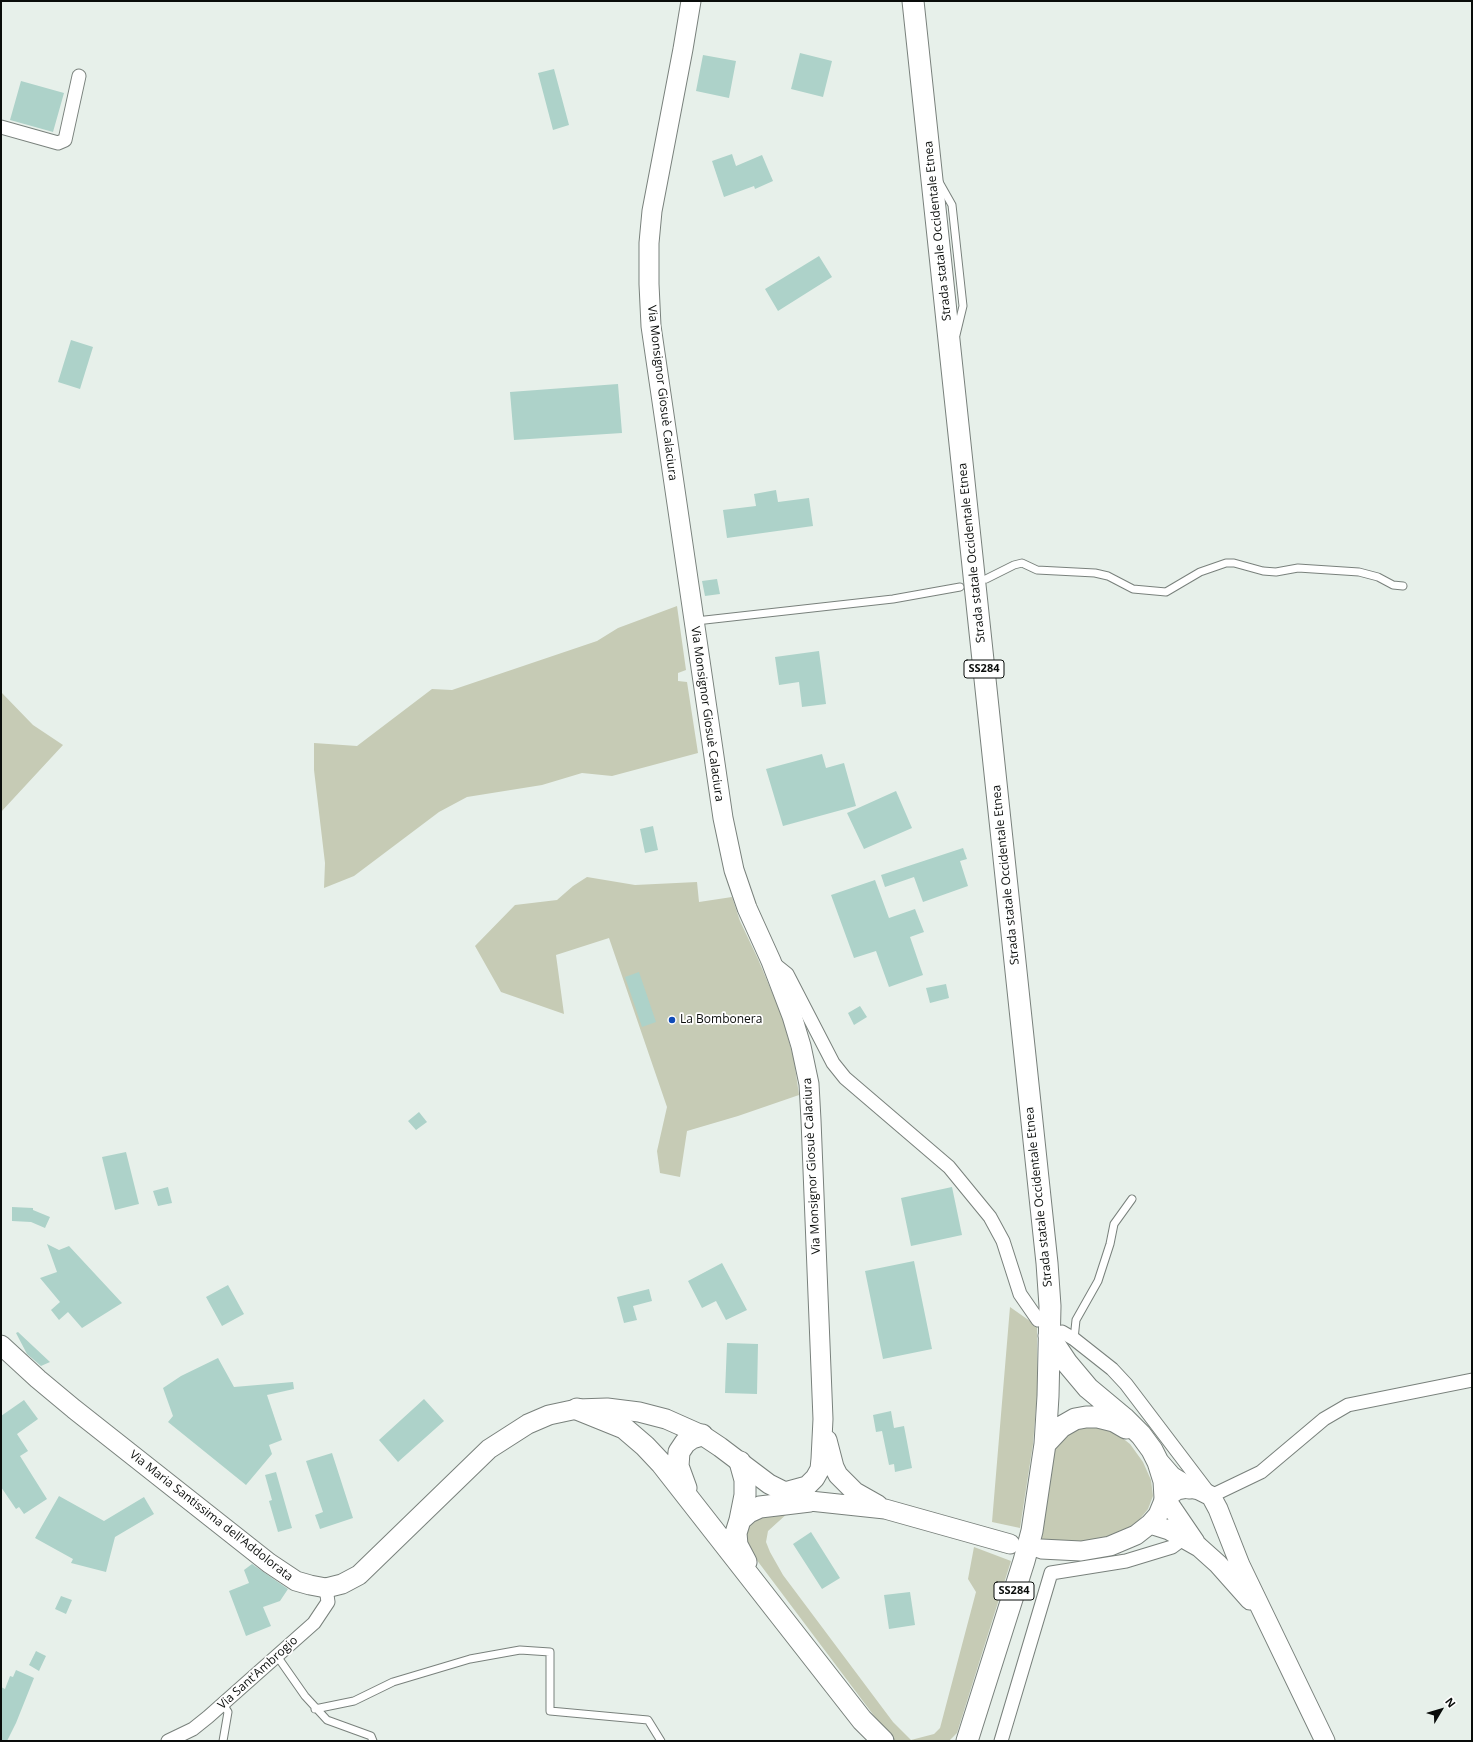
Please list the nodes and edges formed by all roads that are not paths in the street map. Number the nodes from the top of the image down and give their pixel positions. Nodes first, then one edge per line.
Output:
1 (691, 1) edge
2 (913, 1) edge
3 (80, 76) dead end
4 (1, 127) edge
5 (986, 579) dead end
6 (1403, 586) dead end
7 (960, 587) dead end
8 (694, 621) junction
9 (771, 961) junction
10 (1132, 1199) dead end
11 (1050, 1329) junction
12 (1074, 1339) junction
13 (1, 1345) edge
14 (1472, 1380) edge
15 (577, 1409) junction
16 (702, 1435) junction
17 (1141, 1436) junction
18 (1045, 1444) junction
19 (740, 1462) junction
20 (1158, 1462) junction
21 (827, 1463) junction
22 (1189, 1488) junction
23 (785, 1492) junction
24 (1211, 1496) junction
25 (689, 1498) junction
26 (1165, 1498) junction
27 (810, 1501) junction
28 (830, 1504) junction
29 (885, 1509) junction
30 (740, 1520) junction
31 (1150, 1524) junction
32 (1224, 1524) junction
33 (1191, 1543) junction
34 (1010, 1544) dead end
35 (1040, 1549) dead end
36 (755, 1581) junction
37 (326, 1588) junction
38 (1270, 1625) junction
39 (277, 1656) junction
40 (223, 1704) junction
41 (315, 1709) junction
42 (862, 1720) junction
43 (966, 1739) edge
44 (168, 1741) edge
45 (223, 1741) edge
46 (373, 1741) edge
47 (661, 1741) edge
48 (874, 1741) edge
49 (884, 1741) edge
50 (1001, 1741) edge
51 (1326, 1741) edge

1 - 8 street, Via Monsignor Giosuè Calaciura
2 - 11 main road, Strada statale Occidentale Etnea / SS284
3 - 4 street
5 - 6 lane
7 - 8 lane
8 - 9 street, Via Monsignor Giosuè Calaciura
9 - 11 street
9 - 21 street, Via Monsignor Giosuè Calaciura
10 - 12 lane
11 - 12 street
11 - 17 main road
11 - 18 main road, Strada statale Occidentale Etnea / SS284
12 - 24 street
13 - 37 street, Via Maria Santissima dell'Addolorata
14 - 24 street
15 - 16 street, Via Maria Santissima dell'Addolorata
15 - 25 main road
15 - 37 street, Via Maria Santissima dell'Addolorata
16 - 19 street, Via Maria Santissima dell'Addolorata
16 - 25 main road
17 - 18 main road
17 - 20 main road
18 - 43 main road, Strada statale Occidentale Etnea / SS284
19 - 23 street, Via Maria Santissima dell'Addolorata
19 - 30 main road
20 - 22 main road
20 - 26 main road
21 - 23 street
21 - 28 street
21 - 29 street
22 - 24 street
22 - 26 street
23 - 27 street, Via Maria Santissima dell'Addolorata
24 - 32 street
25 - 36 main road
26 - 31 street
26 - 33 street
27 - 28 street, Via Maria Santissima dell'Addolorata
27 - 30 main road
28 - 29 street, Via Maria Santissima dell'Addolorata
29 - 34 street
30 - 36 main road
31 - 33 street
31 - 35 street
32 - 33 street
32 - 38 street
33 - 38 street
33 - 50 street
36 - 42 main road
37 - 39 street, Via Sant'Ambrogio
38 - 51 street
39 - 40 street, Via Sant'Ambrogio
39 - 41 lane
40 - 44 street, Via Sant'Ambrogio
40 - 45 lane
41 - 46 lane
41 - 47 lane
42 - 48 main road
42 - 49 main road

